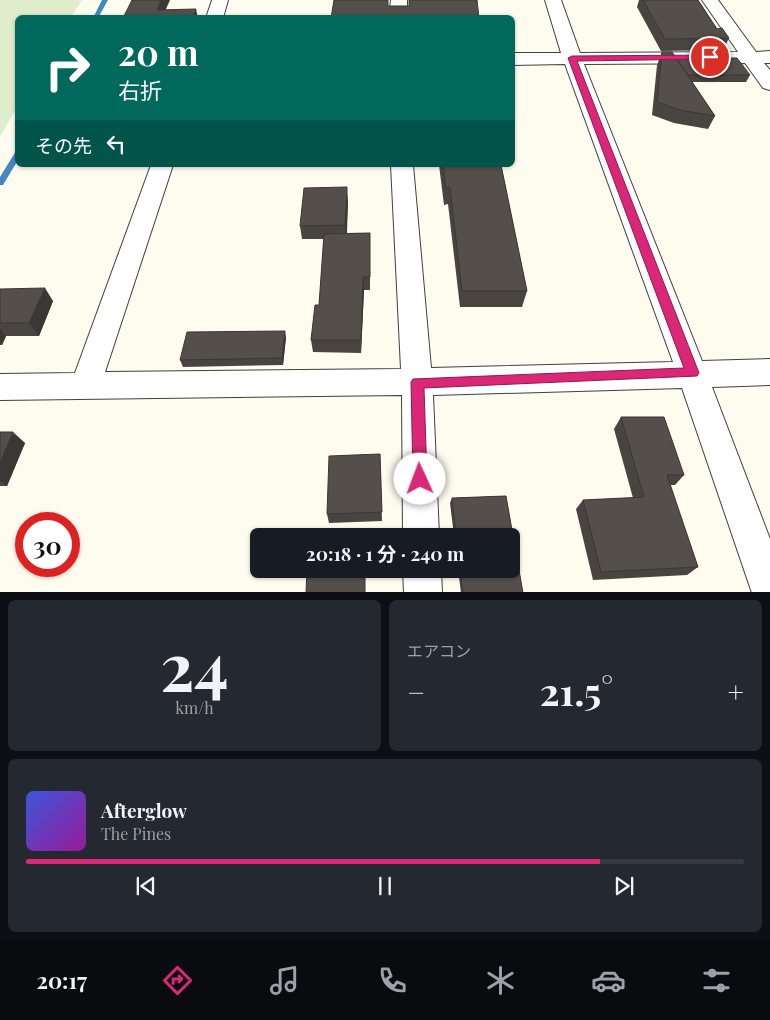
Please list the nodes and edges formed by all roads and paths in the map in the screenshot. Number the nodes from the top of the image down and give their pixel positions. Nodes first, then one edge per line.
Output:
1 (220, 0) edge
2 (398, 0) edge
3 (553, 0) edge
4 (710, 0) edge
5 (215, 15) edge
6 (398, 15) edge
7 (749, 57) junction
8 (770, 57) edge
9 (572, 58) junction
10 (515, 59) edge
11 (770, 84) edge
12 (161, 167) edge
13 (402, 167) edge
14 (770, 372) edge
15 (692, 373) junction
16 (417, 382) junction
17 (0, 387) edge
18 (85, 387) junction
19 (421, 528) edge
20 (422, 578) edge
21 (770, 590) edge
22 (423, 592) edge

1 - 5 street
2 - 6 street
3 - 9 street
4 - 7 street
7 - 8 street
7 - 9 street
7 - 11 street
9 - 10 street
9 - 15 street
12 - 18 street
13 - 16 street
14 - 15 street
15 - 16 street
15 - 21 street
16 - 18 street
16 - 19 street
17 - 18 street
20 - 22 street

